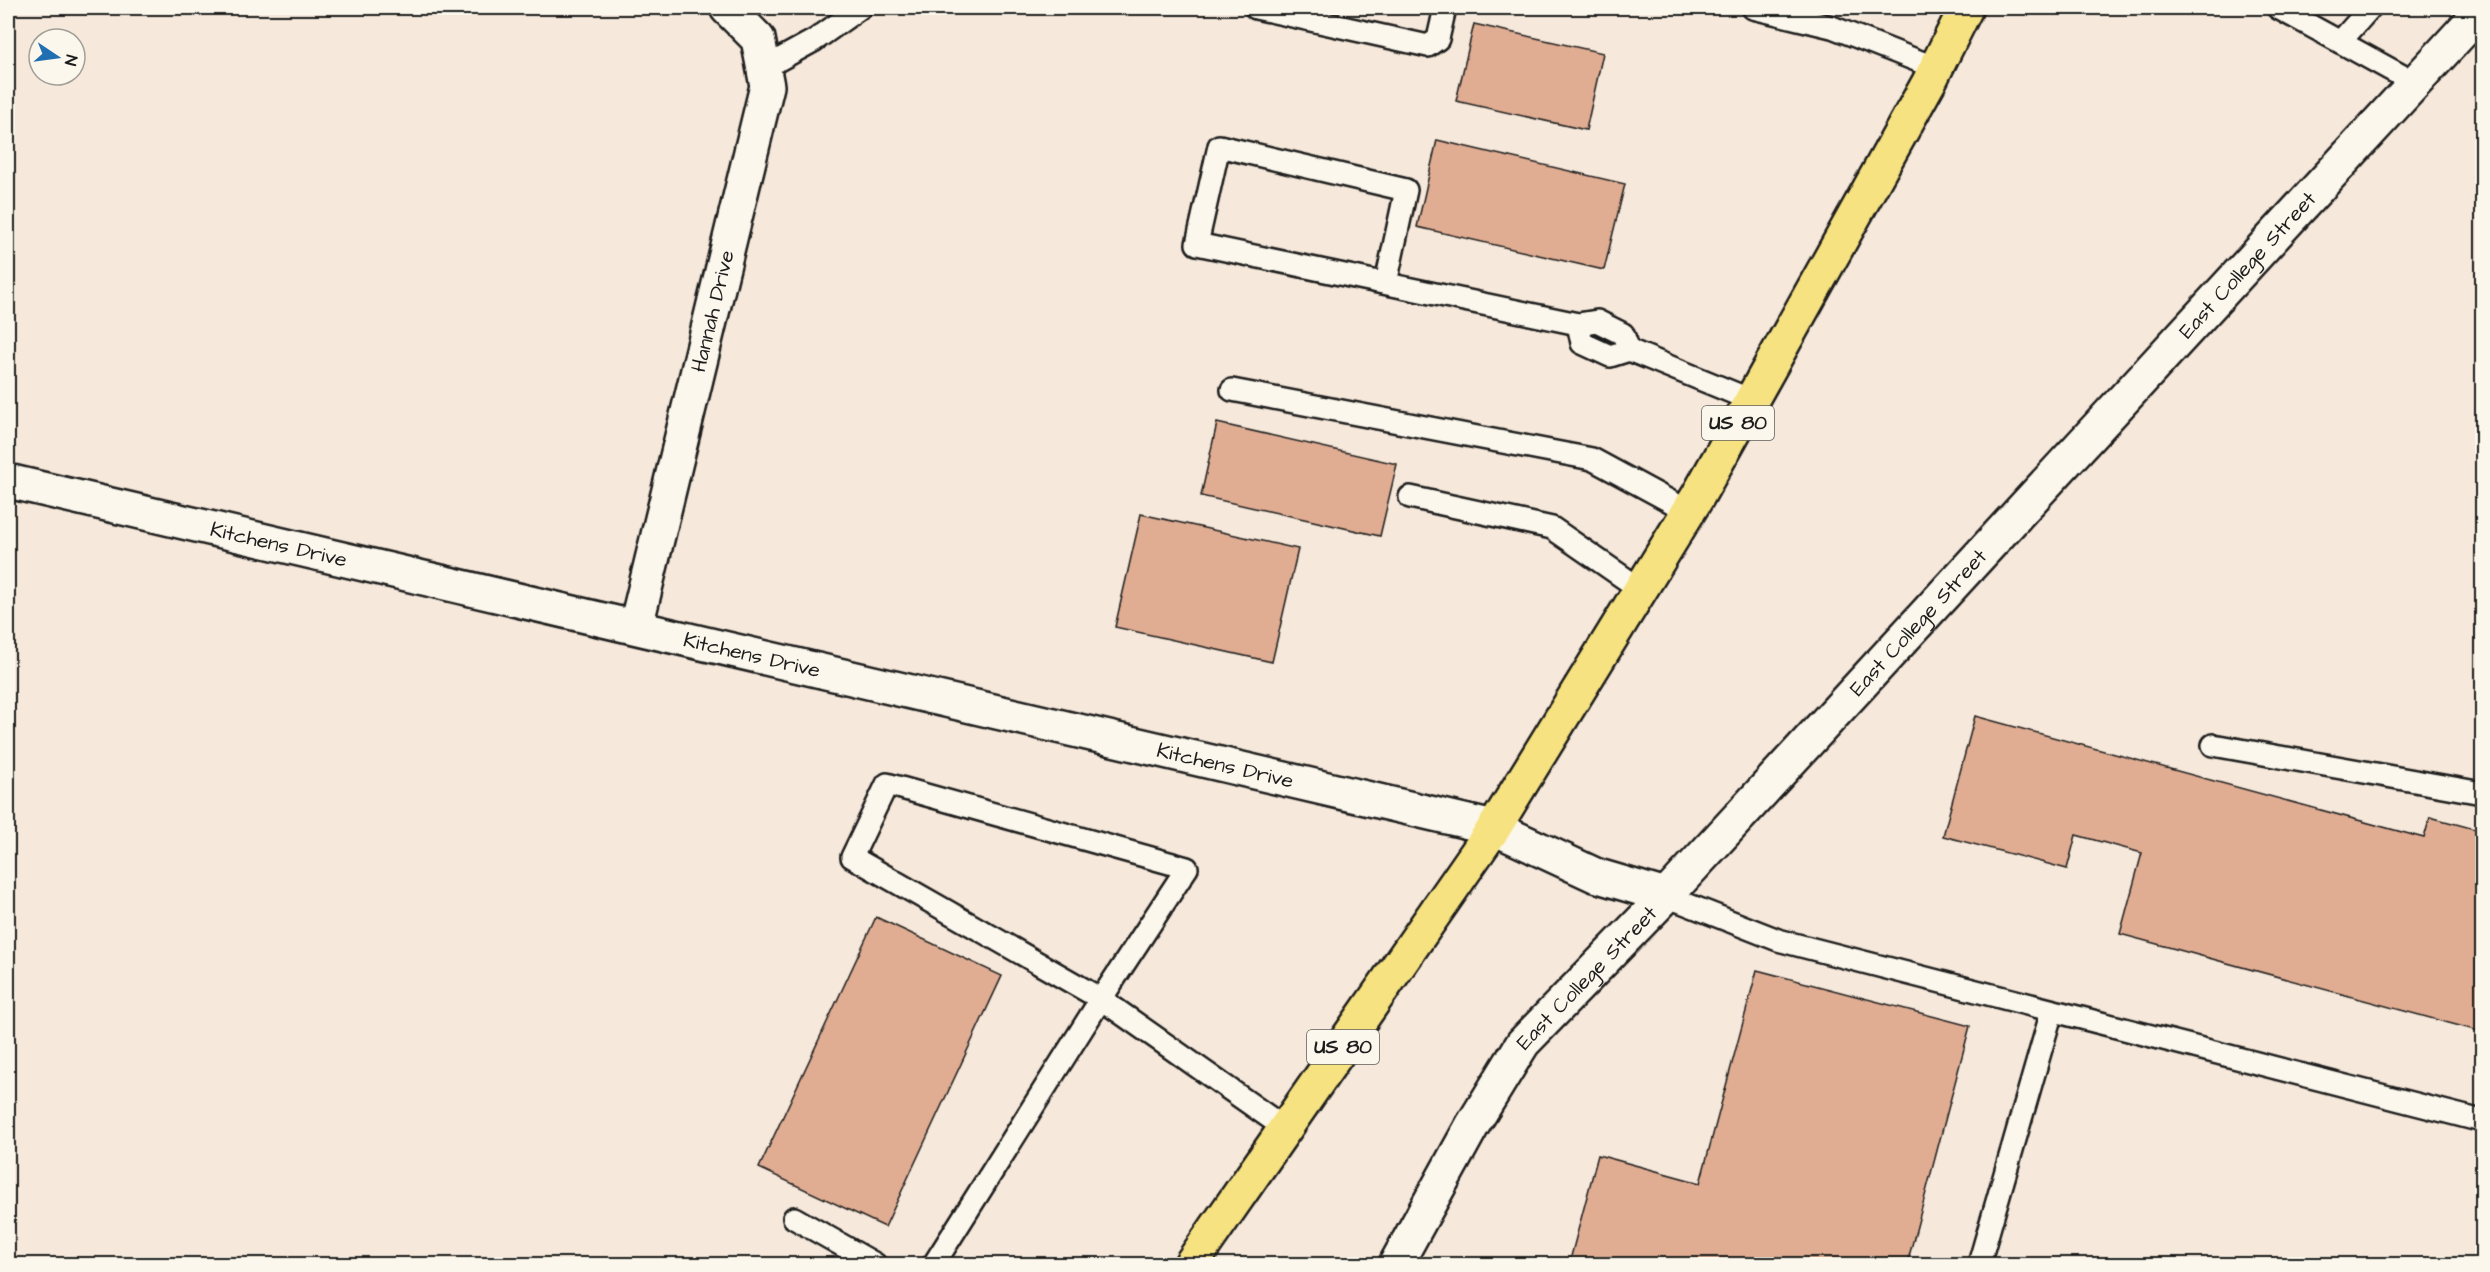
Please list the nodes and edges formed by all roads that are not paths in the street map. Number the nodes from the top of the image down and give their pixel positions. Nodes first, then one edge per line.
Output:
1 (727, 8) edge
2 (860, 8) edge
3 (1256, 8) edge
4 (1445, 8) edge
5 (1753, 8) edge
6 (1966, 8) edge
7 (2278, 8) edge
8 (2370, 8) edge
9 (2482, 10) edge
10 (2340, 42) junction
11 (764, 68) junction
12 (1936, 68) junction
13 (2415, 83) junction
14 (1386, 283) junction
15 (1232, 390) dead end
16 (1751, 400) junction
17 (8, 481) edge
18 (1410, 497) dead end
19 (1688, 511) junction
20 (1640, 589) junction
21 (636, 626) junction
22 (2213, 745) dead end
23 (2482, 793) edge
24 (1494, 828) junction
25 (1666, 896) junction
26 (1101, 999) junction
27 (2052, 1011) junction
28 (2482, 1121) edge
29 (1286, 1129) junction
30 (794, 1218) dead end
31 (875, 1264) edge
32 (934, 1264) edge
33 (1191, 1264) edge
34 (1396, 1264) edge
35 (1979, 1264) edge

1 - 11 street, Hannah Drive
2 - 11 lane
3 - 4 lane
5 - 12 lane
6 - 12 main road, US 80
7 - 10 lane
8 - 10 lane
9 - 13 street, East College Street
10 - 13 lane
11 - 21 street, Hannah Drive
12 - 16 main road, US 80
13 - 25 street, East College Street
14 - 14 lane
14 - 16 lane
15 - 19 lane
16 - 19 main road, US 80
17 - 21 street, Kitchens Drive
18 - 20 lane
19 - 20 main road, US 80
20 - 24 main road, US 80
21 - 24 street, Kitchens Drive
22 - 23 lane
24 - 25 street, Kitchens Drive
24 - 29 main road, US 80
25 - 27 lane
25 - 34 street, East College Street
26 - 26 lane
26 - 29 lane
26 - 32 lane
27 - 28 lane
27 - 35 lane
29 - 33 main road, US 80
30 - 31 lane

